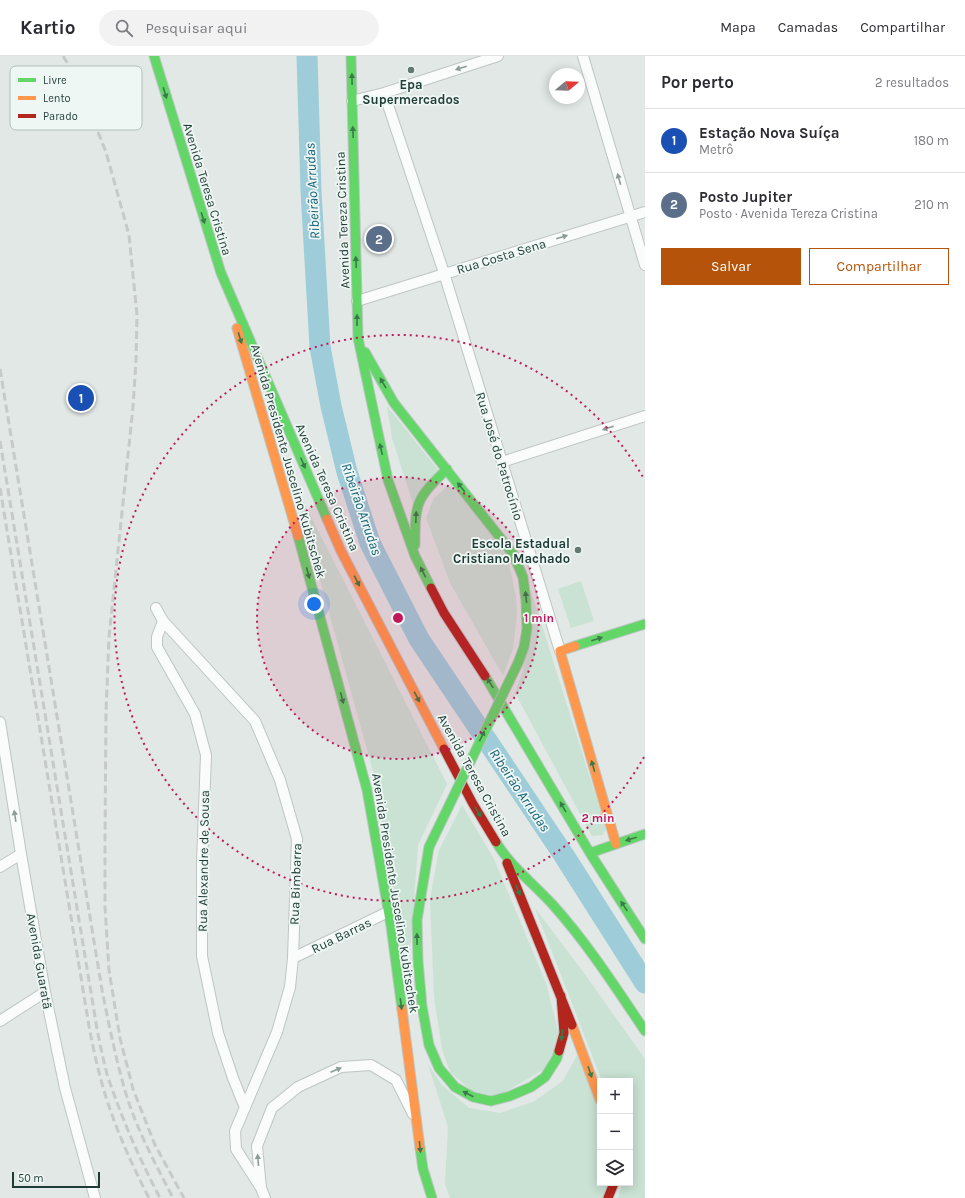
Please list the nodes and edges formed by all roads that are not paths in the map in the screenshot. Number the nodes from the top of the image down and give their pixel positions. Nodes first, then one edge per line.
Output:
1 (154, 56) edge
2 (351, 56) edge
3 (498, 56) edge
4 (583, 56) edge
5 (384, 93) junction
6 (352, 101) junction
7 (645, 212) edge
8 (630, 216) junction
9 (645, 264) edge
10 (444, 273) junction
11 (221, 274) junction
12 (358, 301) junction
13 (358, 338) junction
14 (645, 416) edge
15 (502, 462) junction
16 (447, 469) junction
17 (414, 556) junction
18 (156, 608) dead end
19 (163, 621) junction
20 (645, 624) edge
21 (560, 651) junction
22 (0, 721) edge
23 (645, 834) edge
24 (616, 844) junction
25 (590, 852) junction
26 (21, 854) junction
27 (503, 854) junction
28 (0, 868) edge
29 (388, 912) junction
30 (645, 939) edge
31 (293, 958) junction
32 (45, 992) junction
33 (562, 996) junction
34 (0, 1021) edge
35 (645, 1031) edge
36 (597, 1092) edge
37 (245, 1108) junction
38 (418, 1123) junction
39 (613, 1186) edge
40 (261, 1188) junction
41 (95, 1198) edge
42 (265, 1198) edge
43 (432, 1198) edge
44 (608, 1198) edge

1 -> 11 main road, Avenida Teresa Cristina
6 -> 2 main road
3 -> 5 street
8 -> 4 street
5 - 6 street
5 - 10 street, Rua José do Patrocínio
12 -> 6 main road, Avenida Tereza Cristina
7 - 8 street, Rua Costa Sena
8 - 9 street
10 -> 8 street, Rua Costa Sena
10 - 12 street, Rua Costa Sena
10 - 15 street, Rua José do Patrocínio
11 -> 27 main road, Avenida Teresa Cristina
11 -> 29 main road, Avenida Presidente Juscelino Kubitschek
13 -> 12 main road, Avenida Tereza Cristina
16 -> 13 main road
17 -> 13 main road
14 -> 15 street
15 - 21 street, Rua José do Patrocínio
17 -> 16 main road
33 -> 16 main road, bridge
25 -> 17 main road
18 - 19 street, Rua Bimbarra
19 - 31 street, Rua Bimbarra
19 - 37 street, Rua Alexandre de Sousa
21 -> 20 main road
24 -> 21 main road, Rua José do Patrocínio
26 -> 22 street, Avenida Guaratã
23 -> 24 main road
24 - 25 main road
30 -> 25 main road
26 - 28 street
26 - 32 street, Avenida Guaratã
27 -> 33 main road
27 - 35 main road, Avenida Teresa Cristina
29 - 31 street, Rua Barras
29 -> 38 main road, Avenida Presidente Juscelino Kubitschek
31 - 37 street, Rua Bimbarra
32 - 34 street
32 - 41 street, Avenida Guaratã
33 -> 36 main road
37 - 40 street, Rua Bimbarra
40 -> 38 street, Rua Bimbarra
38 -> 43 main road, Avenida Presidente Juscelino Kubitschek
39 - 44 main road
40 - 42 street, Rua Bimbarra

